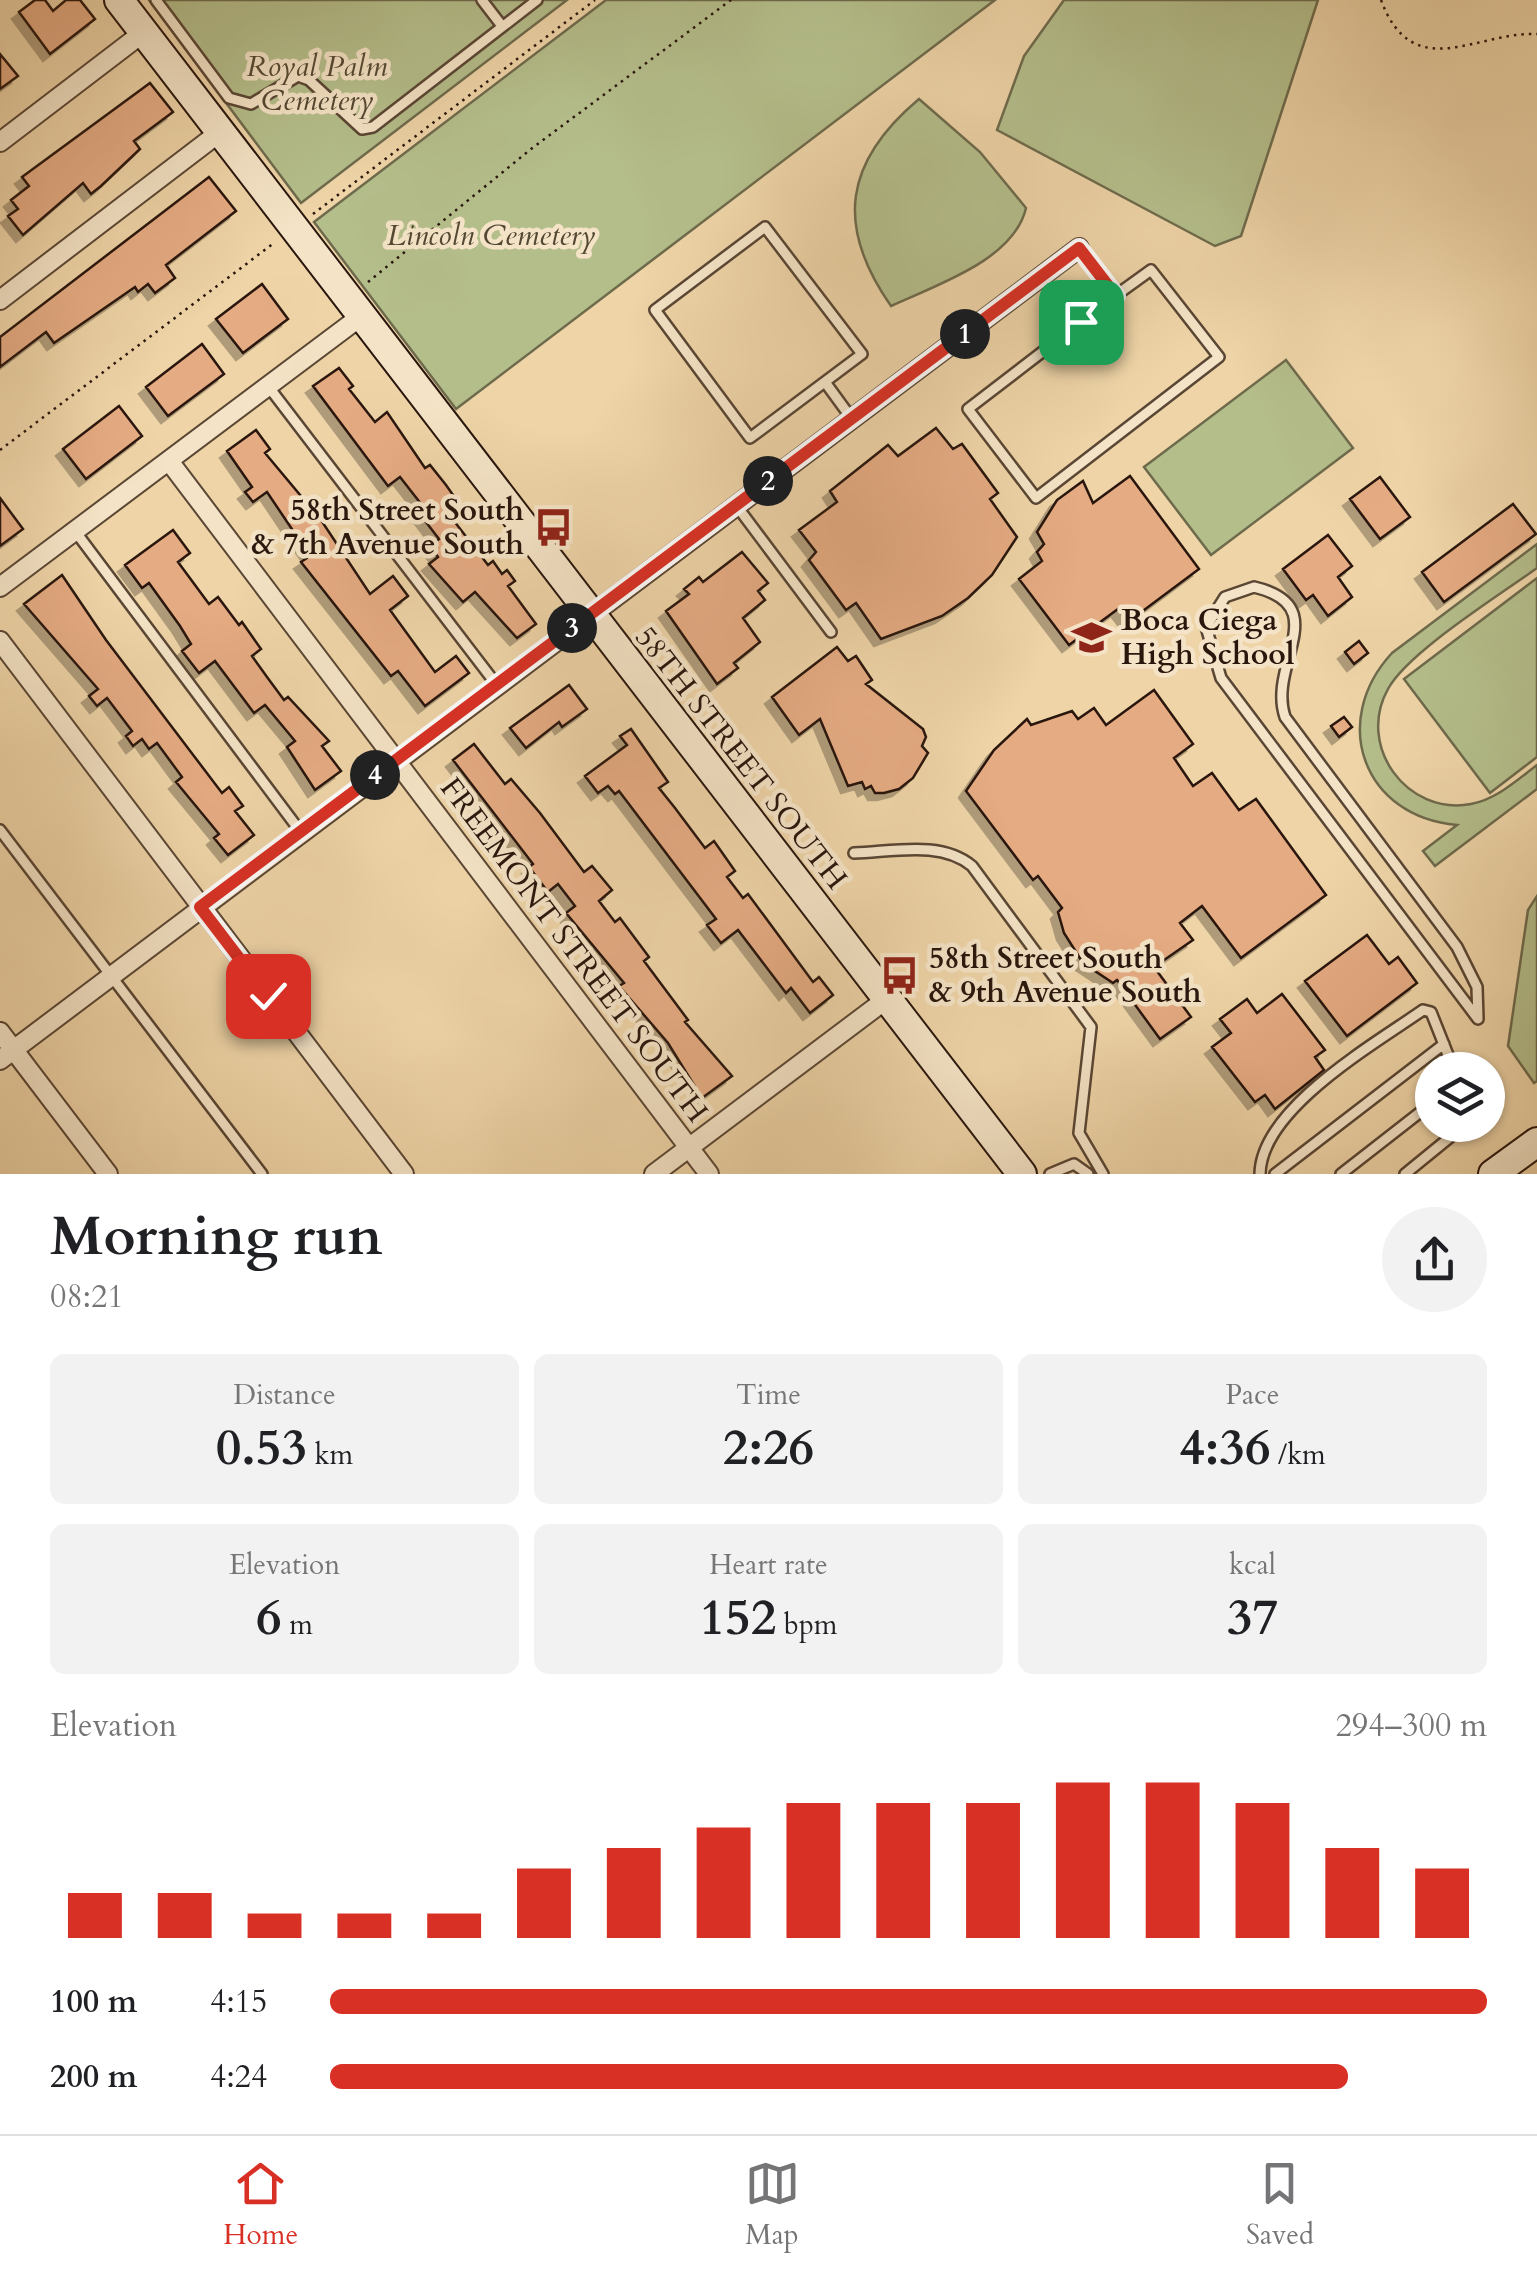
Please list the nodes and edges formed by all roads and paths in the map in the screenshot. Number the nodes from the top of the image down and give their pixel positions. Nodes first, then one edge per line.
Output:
1 (119, 0) edge
2 (156, 0) edge
3 (482, 0) edge
4 (537, 0) edge
5 (595, 0) edge
6 (731, 0) edge
7 (1380, 0) edge
8 (502, 26) junction
9 (144, 32) junction
10 (1537, 34) edge
11 (220, 132) junction
12 (0, 142) edge
13 (309, 217) dead end
14 (280, 239) dead end
15 (1079, 248) joint
16 (1116, 296) junction
17 (0, 300) edge
18 (354, 308) junction
19 (825, 382) junction
20 (268, 386) junction
21 (852, 418) junction
22 (0, 450) edge
23 (169, 462) junction
24 (736, 505) junction
25 (74, 532) junction
26 (0, 586) edge
27 (588, 616) junction
28 (830, 632) dead end
29 (0, 641) edge
30 (496, 684) junction
31 (395, 759) junction
32 (0, 830) edge
33 (300, 831) junction
34 (854, 853) dead end
35 (200, 907) junction
36 (111, 975) junction
37 (888, 998) junction
38 (1478, 1019) joint
39 (0, 1032) edge
40 (1444, 1044) junction
41 (1447, 1052) edge
42 (7, 1055) edge
43 (1415, 1117) edge
44 (1444, 1142) edge
45 (1537, 1142) edge
46 (689, 1147) junction
47 (108, 1174) edge
48 (262, 1174) edge
49 (404, 1174) edge
50 (654, 1174) edge
51 (709, 1174) edge
52 (1022, 1174) edge
53 (1050, 1174) edge
54 (1088, 1174) edge
55 (1102, 1174) edge
56 (1260, 1174) edge
57 (1275, 1174) edge
58 (1340, 1174) edge
59 (1405, 1174) edge
60 (1493, 1174) edge

1 - 9 street, 58TH STREET SOUTH
2 - 8 lane
3 - 8 lane
4 - 8 lane
5 - 13 path
6 - 18 path
7 - 10 path
9 - 11 street, 58TH STREET SOUTH
9 - 12 street
11 - 17 street
11 - 18 street, 58TH STREET SOUTH
14 - 22 path
15 - 16 lane
15 - 21 street
16 - 16 lane
18 - 20 street
18 - 27 street, 58TH STREET SOUTH
19 - 19 lane
19 - 21 lane
20 - 23 street
20 - 30 lane
21 - 24 street
23 - 25 street
23 - 31 street, FREEMONT STREET SOUTH
24 - 27 street
24 - 28 lane
25 - 26 street
25 - 33 lane
27 - 30 street
27 - 37 street, 58TH STREET SOUTH
29 - 35 street
30 - 31 street
31 - 33 street
31 - 46 street, FREEMONT STREET SOUTH
32 - 36 lane
33 - 35 street
34 - 55 lane
35 - 36 street
35 - 49 street
36 - 42 street
36 - 48 lane
37 - 46 street
37 - 52 street, 58TH STREET SOUTH
38 - 38 lane
39 - 42 street
40 - 41 lane
40 - 56 lane
40 - 57 lane
42 - 47 street
43 - 58 lane
44 - 59 lane
45 - 60 street
46 - 50 street
46 - 51 street, FREEMONT STREET SOUTH
53 - 54 lane

